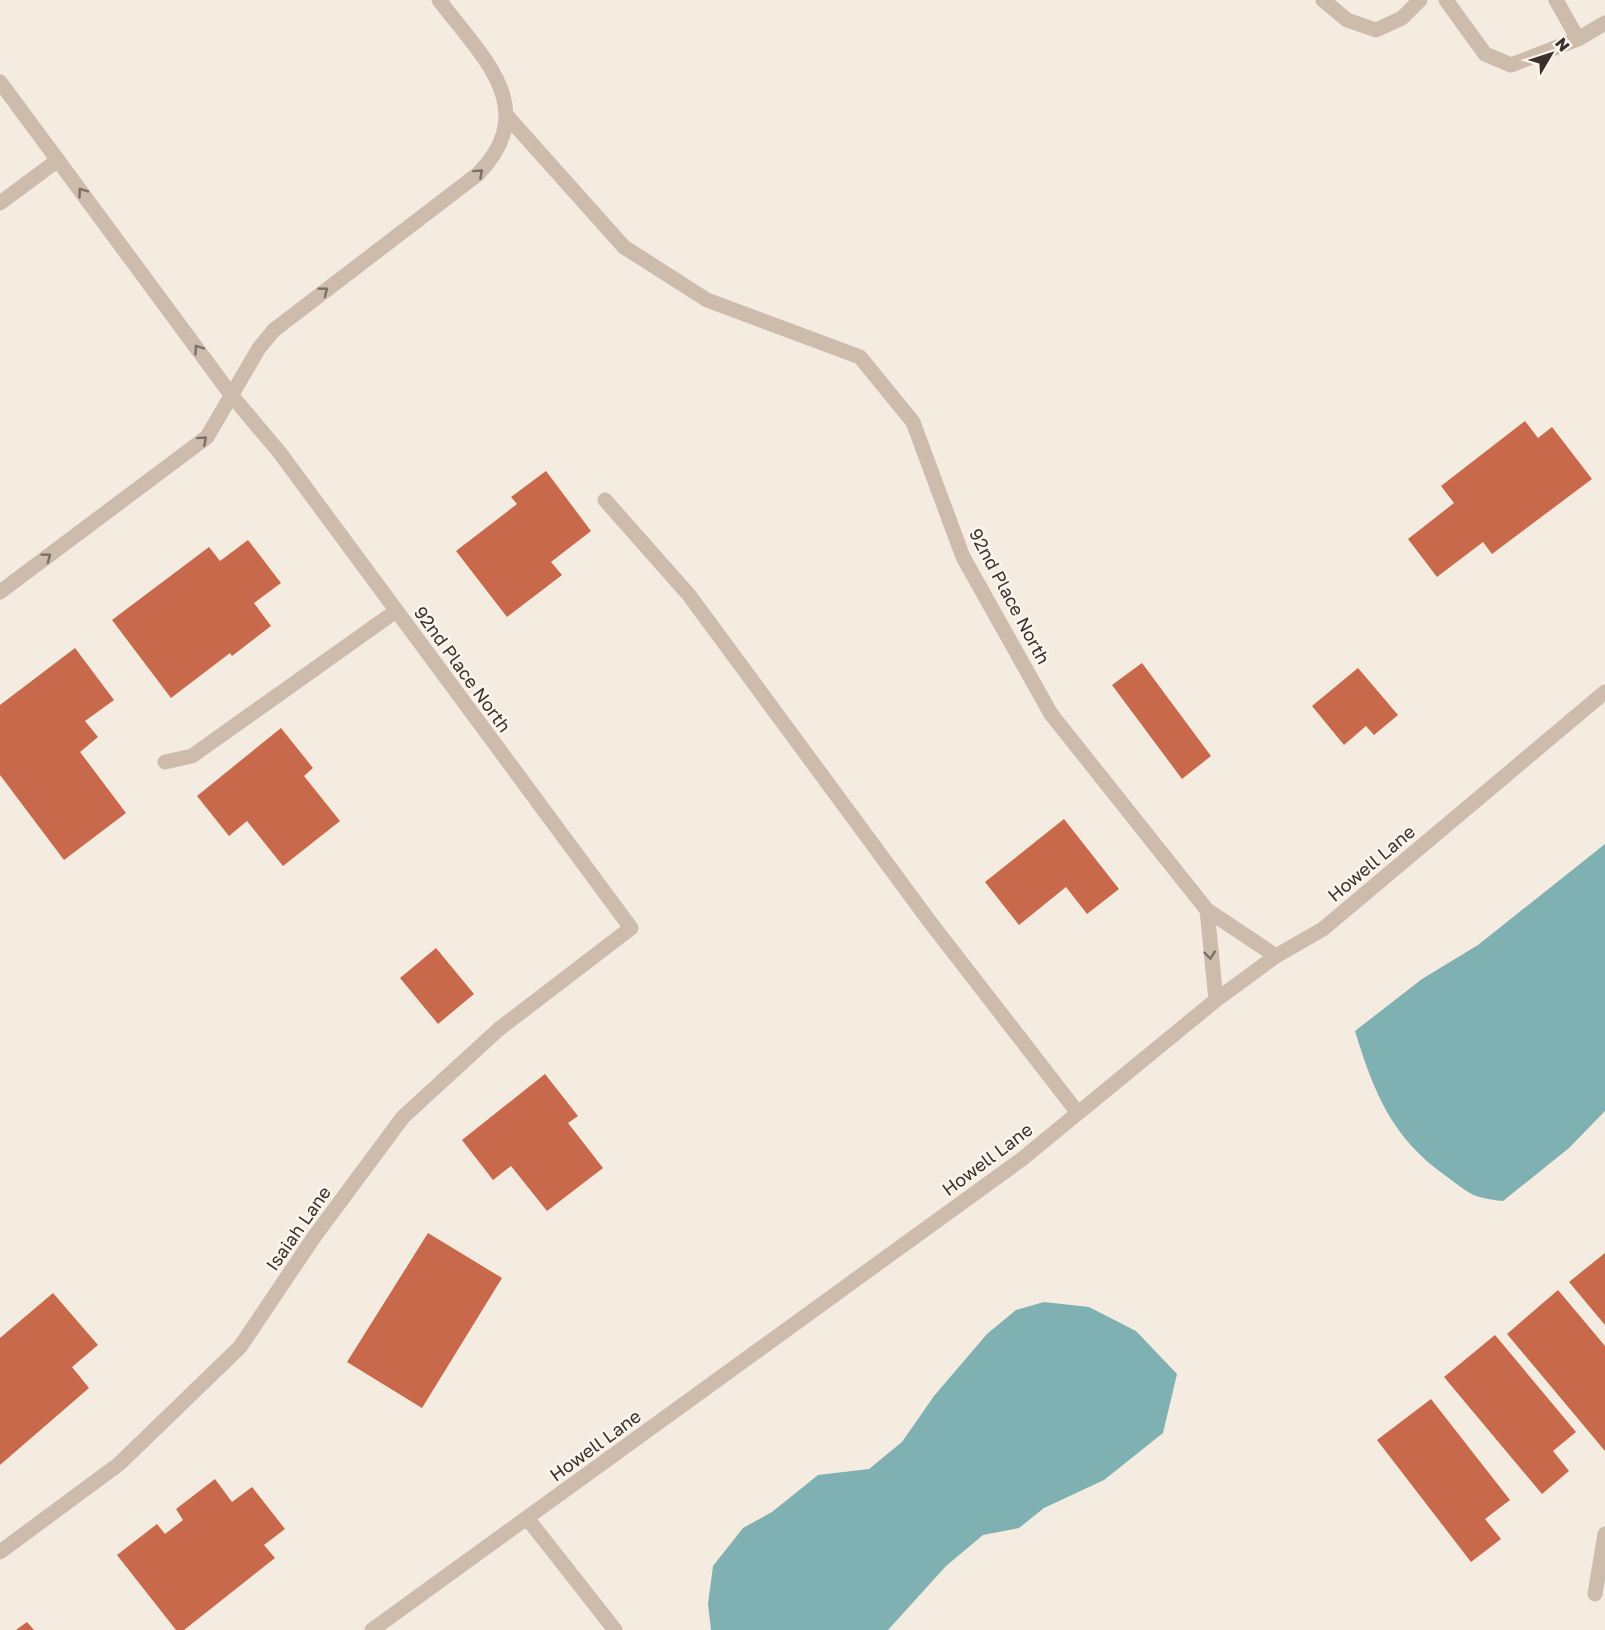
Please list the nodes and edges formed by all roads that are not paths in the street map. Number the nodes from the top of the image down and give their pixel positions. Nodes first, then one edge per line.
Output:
1 (440, 0) edge
2 (1323, 0) edge
3 (1420, 0) edge
4 (1446, 0) edge
5 (1556, 0) edge
6 (1605, 23) edge
7 (1578, 39) junction
8 (0, 82) edge
9 (507, 116) junction
10 (58, 160) junction
11 (0, 203) edge
12 (232, 396) junction
13 (605, 500) dead end
14 (0, 592) edge
15 (396, 611) junction
16 (1605, 692) edge
17 (165, 762) dead end
18 (1207, 910) junction
19 (631, 928) joint
20 (1276, 956) junction
21 (1215, 1000) junction
22 (1078, 1113) junction
23 (527, 1518) junction
24 (1605, 1534) edge
25 (0, 1552) edge
26 (1595, 1594) dead end
27 (372, 1630) edge
28 (615, 1630) edge

1 - 9 street
2 - 3 street
4 - 7 street
5 - 7 street
6 - 7 street
8 - 10 street, 92nd Place North
12 -> 9 street
9 - 18 street, 92nd Place North
10 - 11 street
12 -> 10 street, 92nd Place North
14 -> 12 street
12 - 15 street, 92nd Place North
13 - 22 street
15 - 17 street
15 - 19 street, 92nd Place North
16 - 20 street, Howell Lane
18 - 20 street, 92nd Place North
18 -> 21 street
19 - 25 street, Isaiah Lane
20 - 21 street, Howell Lane
21 - 22 street, Howell Lane
22 - 23 street, Howell Lane
23 - 27 street, Howell Lane
23 - 28 street
24 - 26 street

